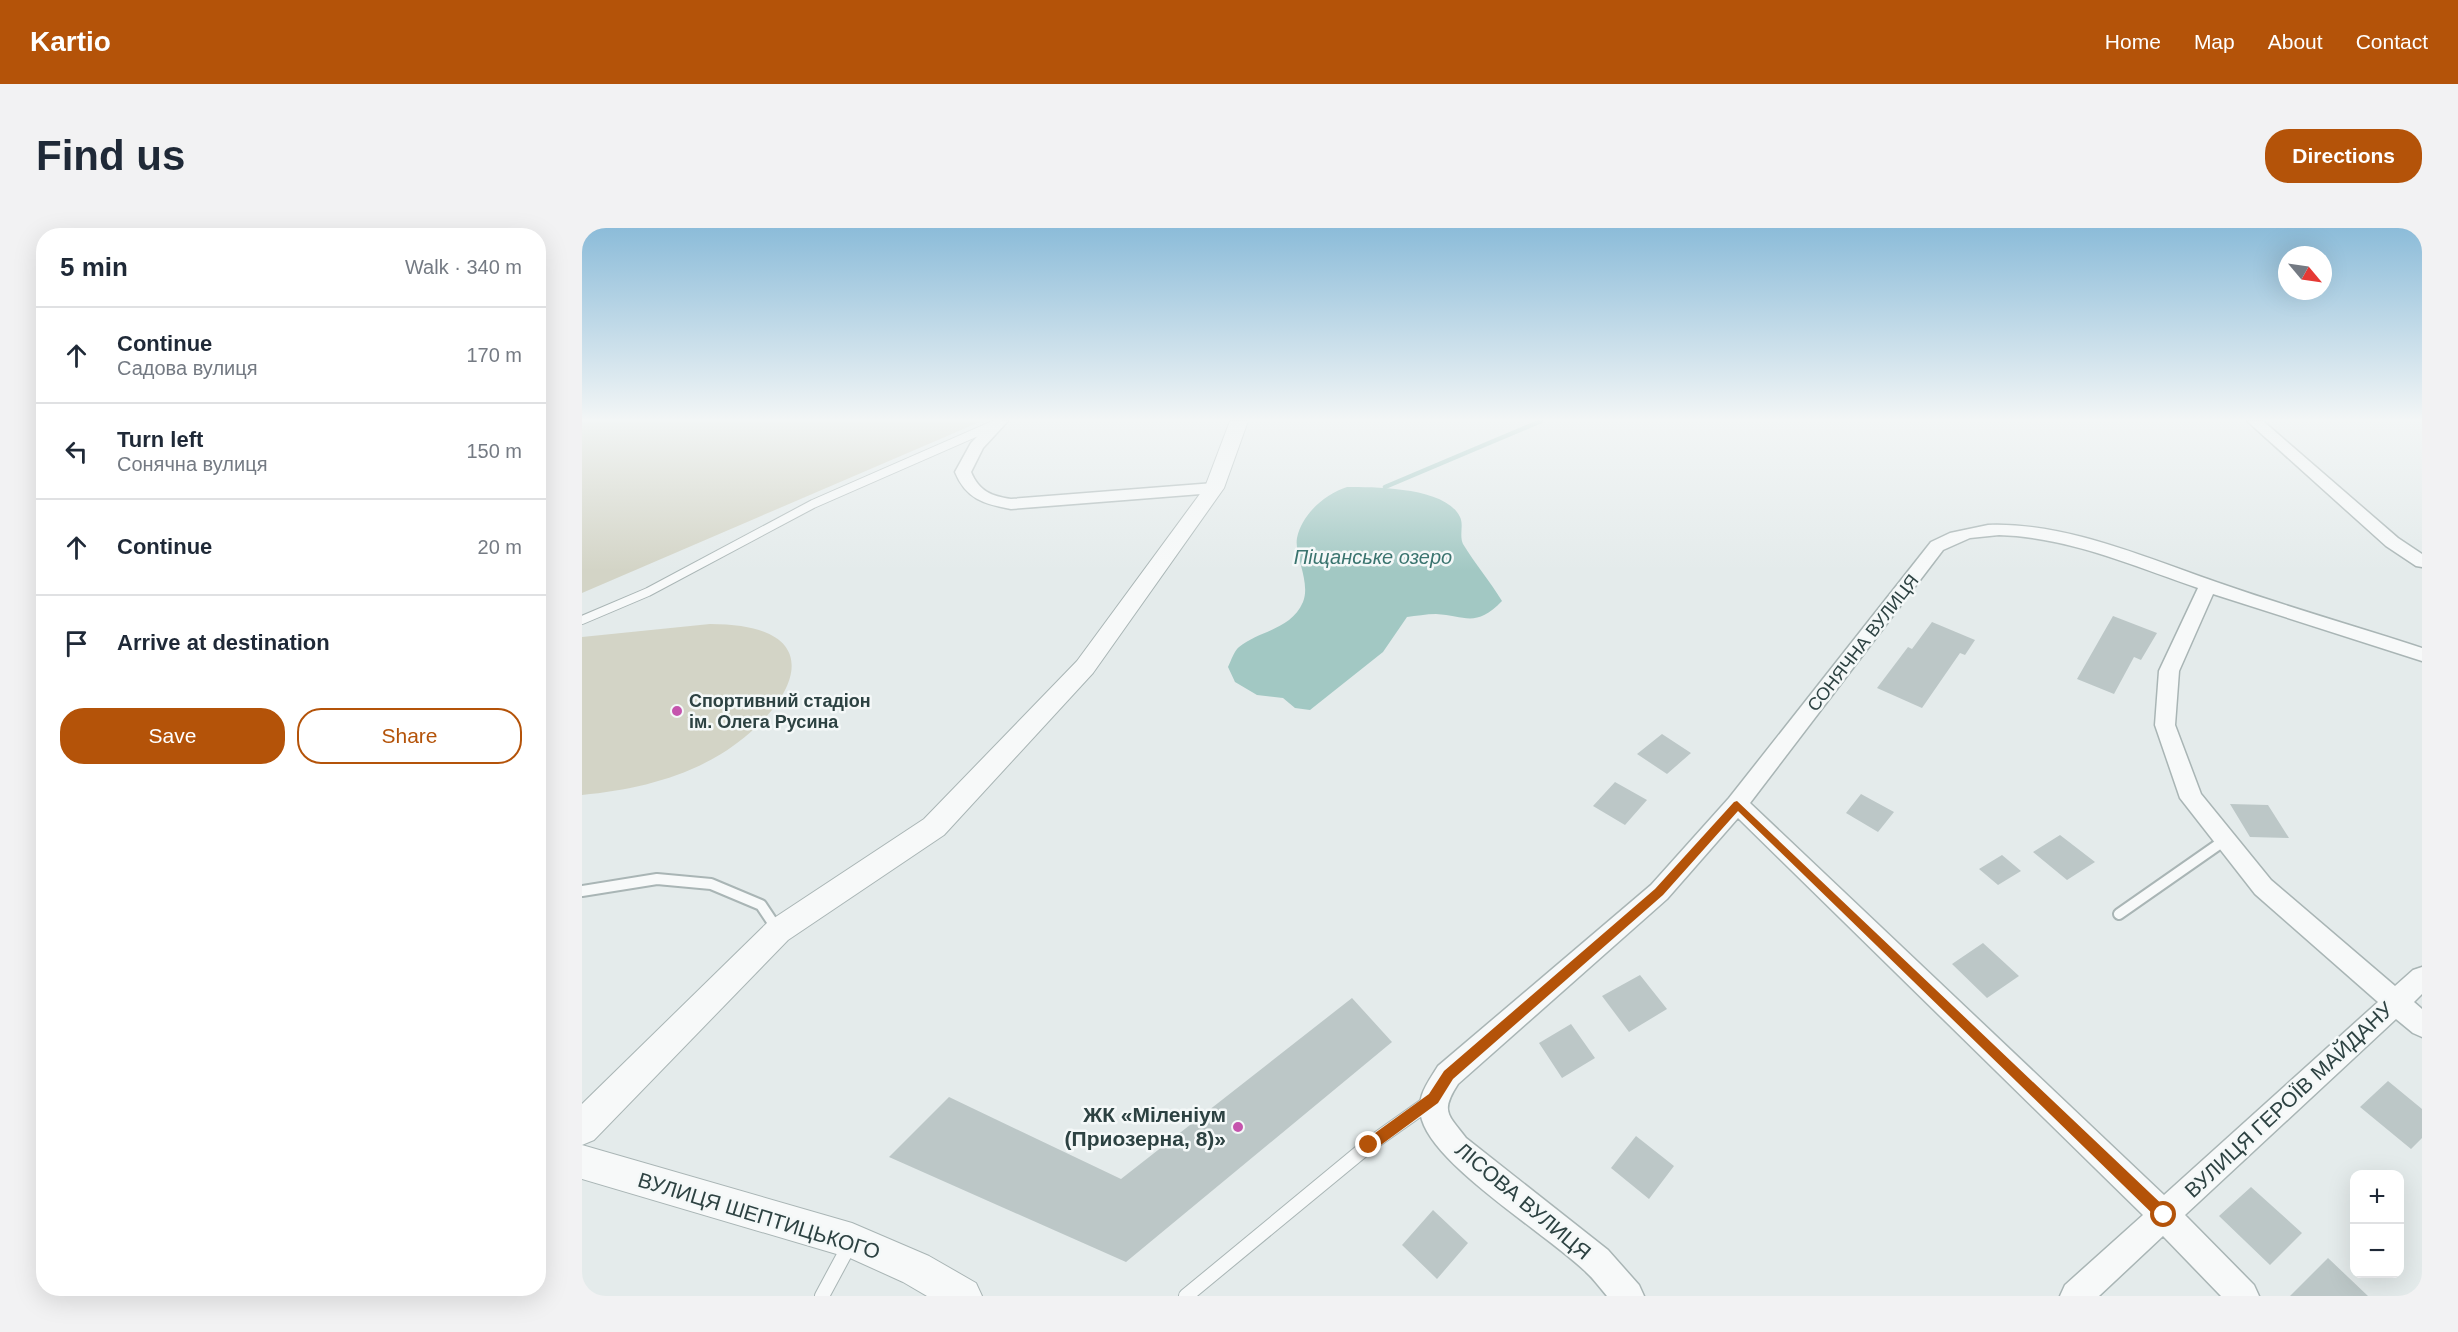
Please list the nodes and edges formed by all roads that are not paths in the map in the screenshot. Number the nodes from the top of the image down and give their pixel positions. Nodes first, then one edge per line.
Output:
1 (885, 471) edge
2 (964, 471) edge
3 (1220, 471) edge
4 (2311, 471) edge
5 (1214, 488) junction
6 (2422, 562) edge
7 (2208, 586) junction
8 (582, 620) edge
9 (2422, 655) edge
10 (1737, 804) junction
11 (2225, 840) junction
12 (582, 891) edge
13 (2119, 914) dead end
14 (778, 931) junction
15 (2422, 978) edge
16 (2396, 1001) junction
17 (2422, 1025) edge
18 (1433, 1099) junction
19 (582, 1128) edge
20 (582, 1162) edge
21 (2164, 1215) junction
22 (852, 1241) junction
23 (822, 1296) edge
24 (963, 1296) edge
25 (1186, 1296) edge
26 (1628, 1296) edge
27 (2076, 1296) edge
28 (2243, 1296) edge

1 - 8 lane
2 - 5 street
3 - 5 street
4 - 6 street
5 - 14 street
7 - 9 street, СОНЯЧНА ВУЛИЦЯ
7 - 10 street, СОНЯЧНА ВУЛИЦЯ
7 - 11 street
10 - 18 street, СОНЯЧНА ВУЛИЦЯ
10 - 21 street
11 - 13 lane
11 - 16 street
12 - 14 lane
14 - 19 street
15 - 16 street, ВУЛИЦЯ ГЕРОЇВ МАЙДАНУ
16 - 17 street
16 - 21 street, ВУЛИЦЯ ГЕРОЇВ МАЙДАНУ
18 - 25 lane
18 - 26 street, ЛІСОВА ВУЛИЦЯ
20 - 22 street, ВУЛИЦЯ ШЕПТИЦЬКОГО
21 - 27 street, ВУЛИЦЯ ГЕРОЇВ МАЙДАНУ
21 - 28 street
22 - 23 lane
22 - 24 street, ВУЛИЦЯ ШЕПТИЦЬКОГО

